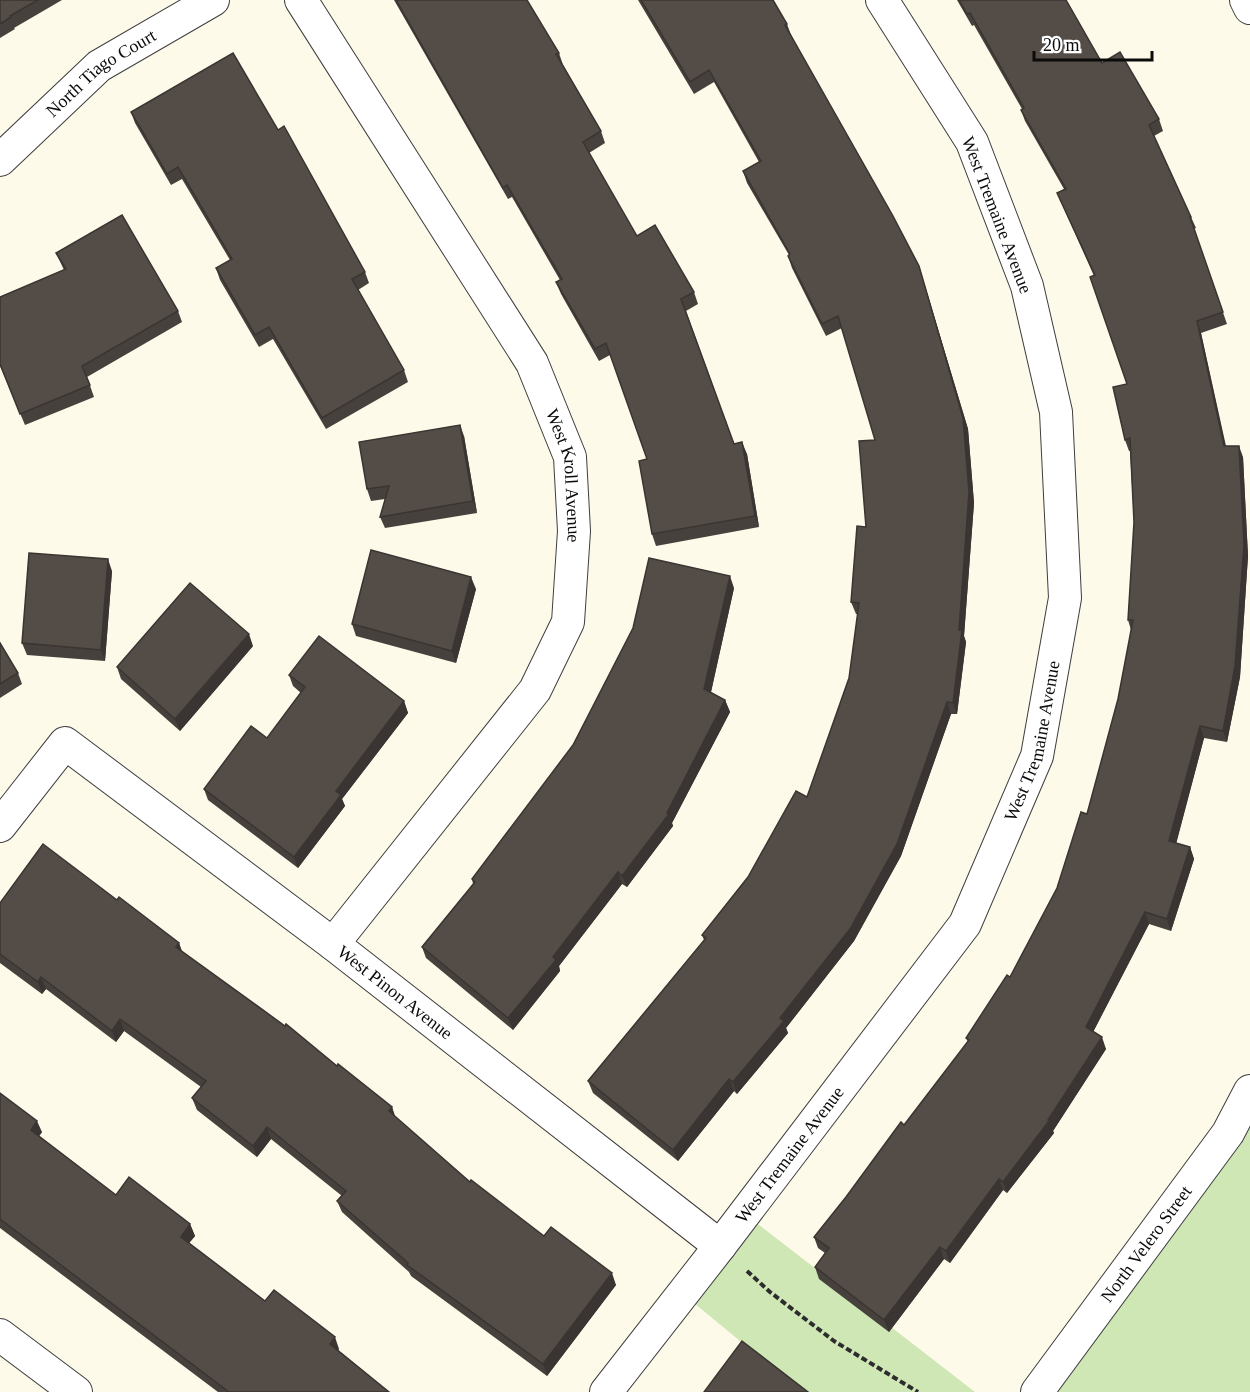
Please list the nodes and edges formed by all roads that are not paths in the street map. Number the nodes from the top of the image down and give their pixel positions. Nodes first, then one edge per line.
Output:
1 (213, 0) edge
2 (301, 0) edge
3 (882, 0) edge
4 (1246, 0) edge
5 (1250, 8) edge
6 (0, 160) edge
7 (0, 826) edge
8 (333, 944) junction
9 (1250, 1091) edge
10 (720, 1246) junction
11 (0, 1335) edge
12 (76, 1392) edge
13 (606, 1392) edge
14 (1037, 1392) edge

1 - 6 street, North Tiago Court
2 - 8 street, West Kroll Avenue
3 - 10 street, West Tremaine Avenue
4 - 5 street
7 - 8 street, West Pinon Avenue
8 - 10 street, West Pinon Avenue
9 - 14 street, North Velero Street
10 - 13 street, West Tremaine Avenue
11 - 12 street

